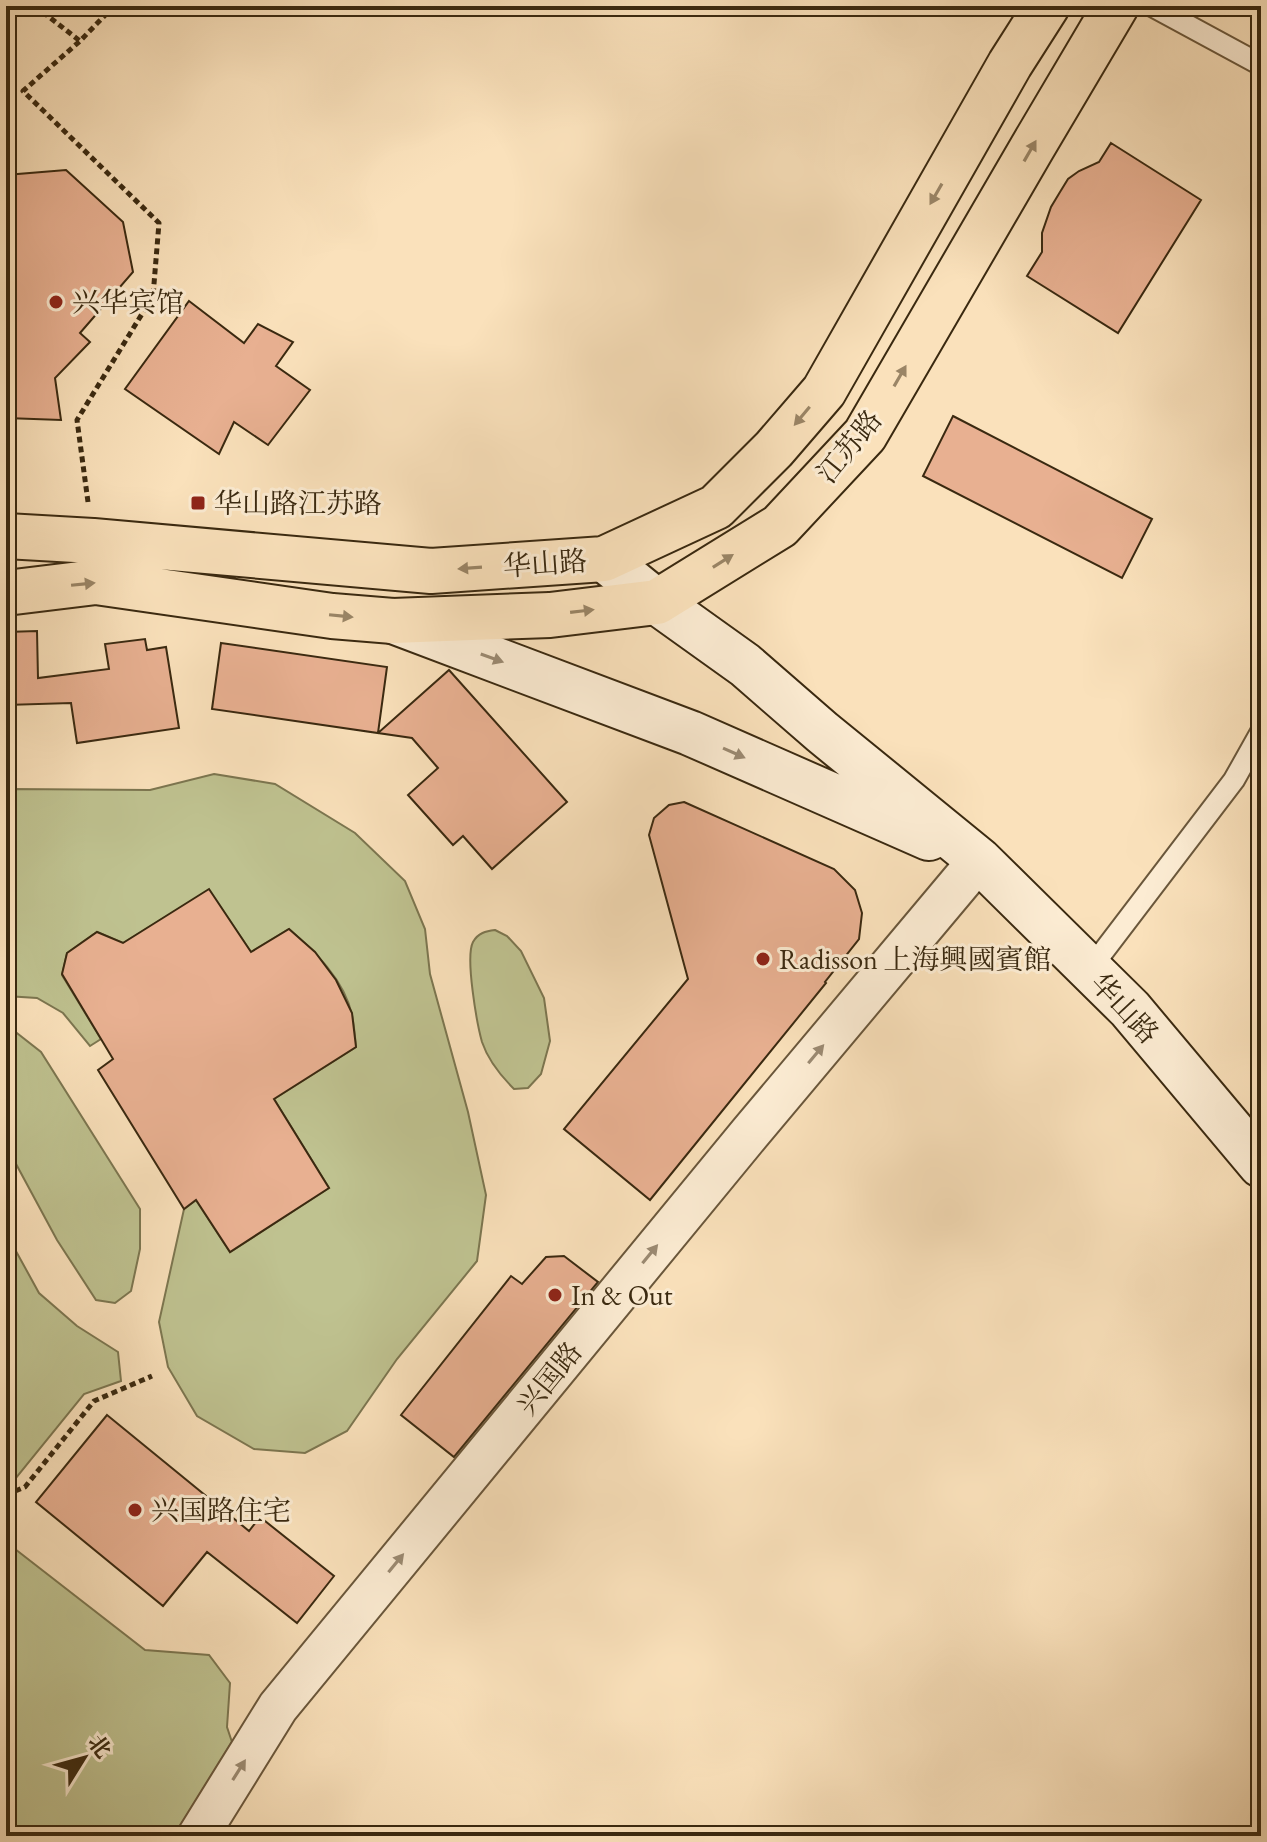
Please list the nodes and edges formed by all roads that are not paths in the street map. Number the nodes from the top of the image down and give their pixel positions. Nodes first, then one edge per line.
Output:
1 (1047, 6) edge
2 (1116, 6) edge
3 (1152, 6) edge
4 (1261, 65) edge
5 (6, 536) edge
6 (604, 559) junction
7 (6, 593) edge
8 (657, 602) junction
9 (393, 621) junction
10 (1261, 732) edge
11 (979, 860) junction
12 (1090, 969) junction
13 (1261, 1165) edge
14 (198, 1836) edge

1 -> 6 main road, 江苏路
8 -> 2 main road, 江苏路
3 - 4 lane
6 -> 5 main road, 华山路
6 - 8 main road, 华山路
7 -> 9 main road, 华山路
9 -> 8 main road, 江苏路
8 - 11 main road, 华山路
9 -> 11 main road, 华山路
10 - 12 lane
11 - 12 main road, 华山路
14 -> 11 street, 兴国路
12 - 13 main road, 华山路

